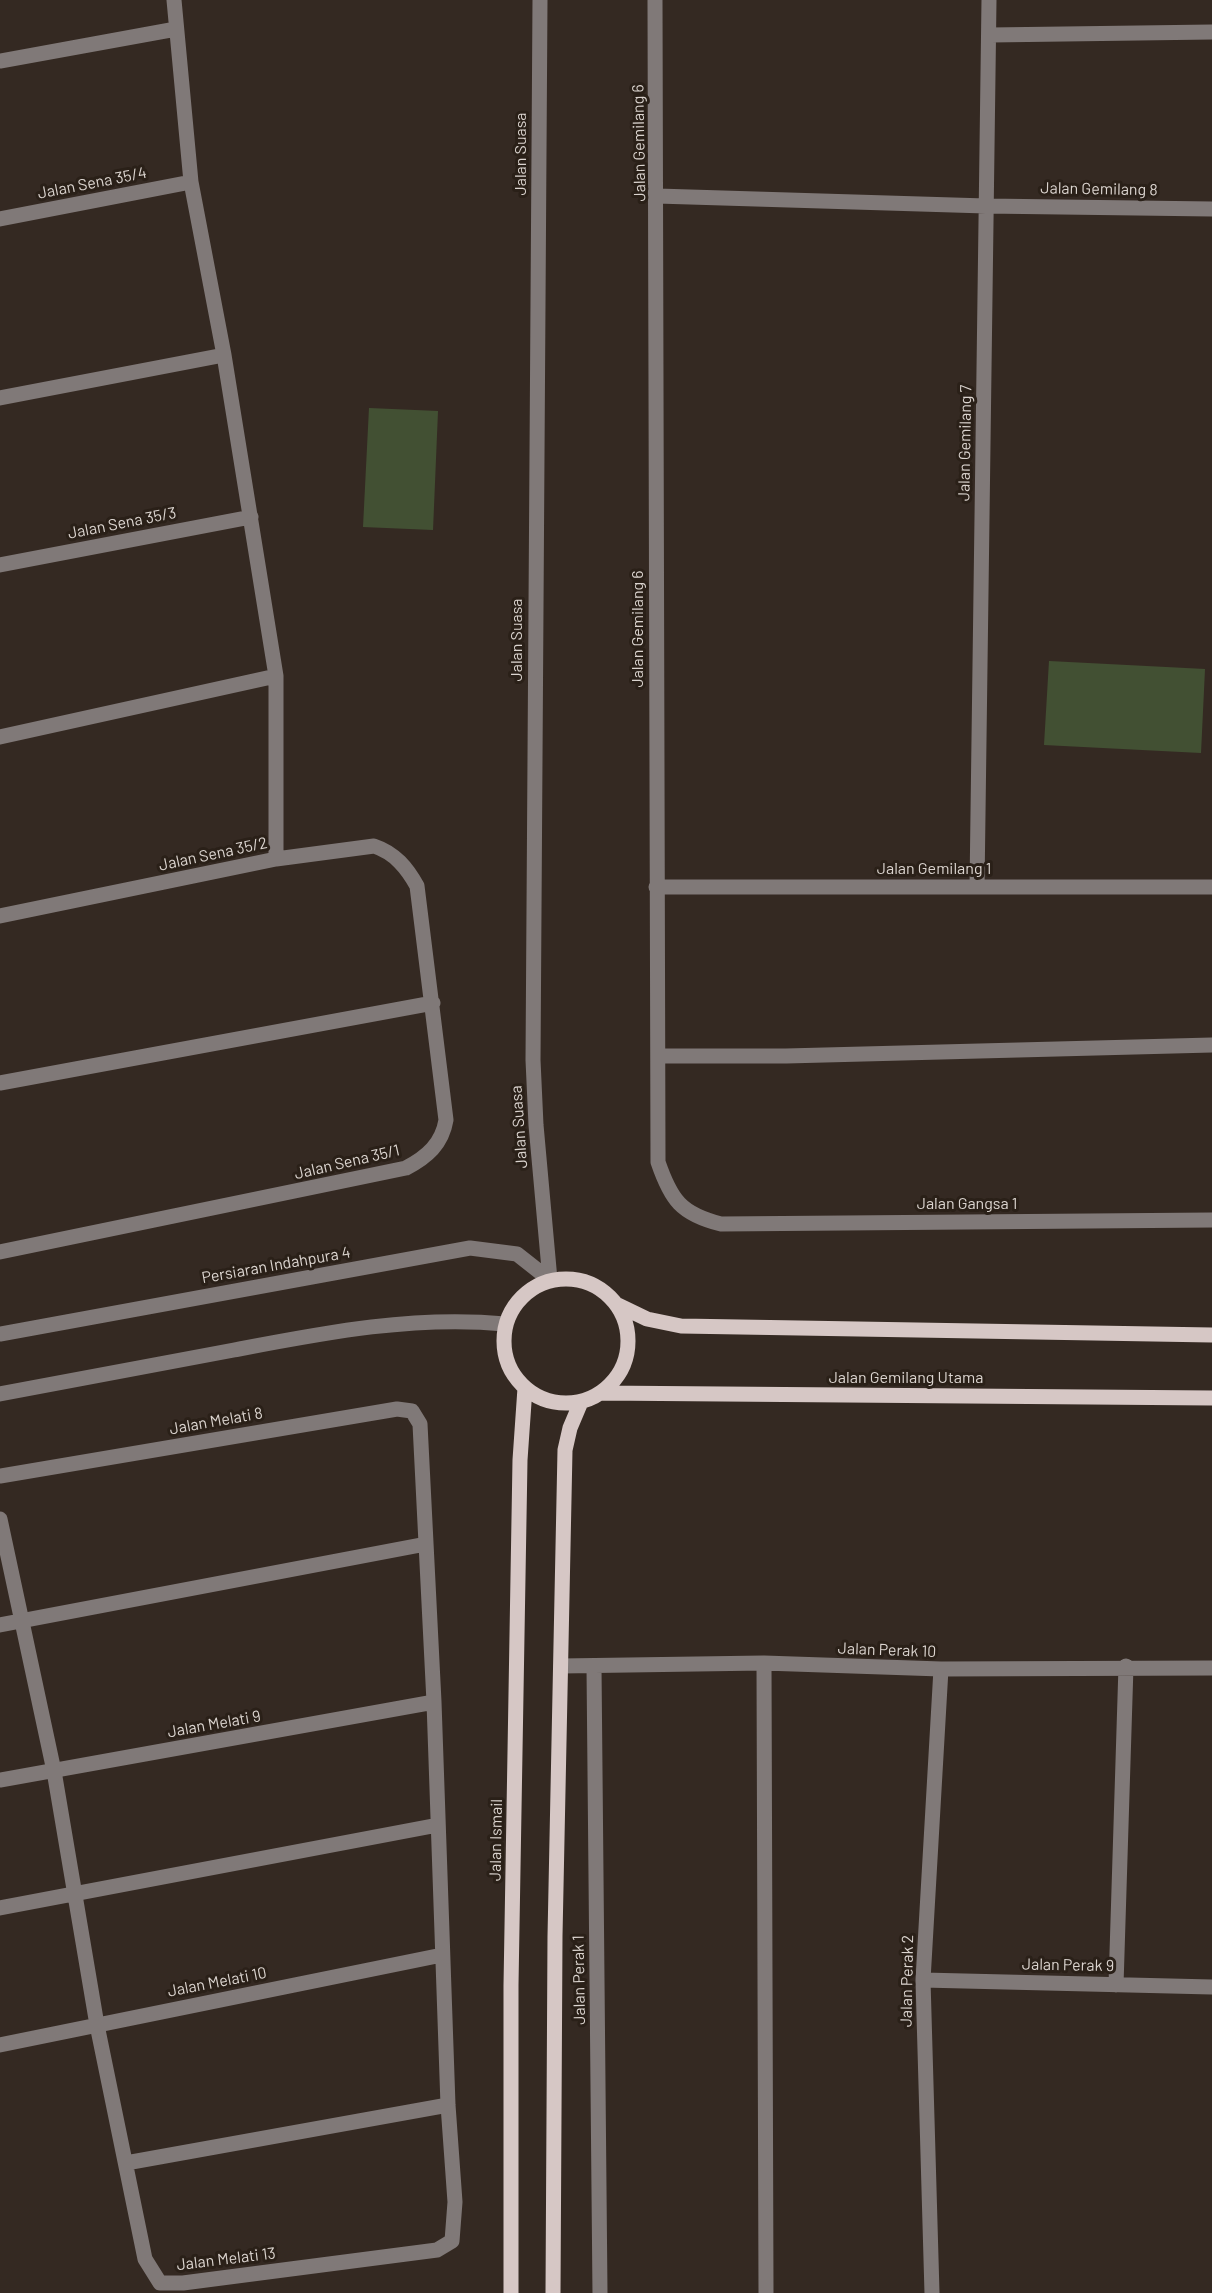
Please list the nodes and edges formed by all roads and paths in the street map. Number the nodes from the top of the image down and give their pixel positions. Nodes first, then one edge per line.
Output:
1 (174, 0) edge
2 (540, 0) edge
3 (655, 0) edge
4 (989, 0) edge
5 (176, 29) junction
6 (1212, 32) edge
7 (990, 35) junction
8 (0, 61) edge
9 (191, 182) junction
10 (657, 196) junction
11 (986, 206) junction
12 (1212, 209) edge
13 (0, 219) edge
14 (224, 355) junction
15 (0, 398) edge
16 (251, 517) junction
17 (0, 565) edge
18 (276, 676) junction
19 (0, 737) edge
20 (276, 859) junction
21 (417, 886) joint
22 (1212, 886) edge
23 (656, 887) junction
24 (977, 887) junction
25 (0, 916) edge
26 (433, 1003) junction
27 (1212, 1045) edge
28 (659, 1056) junction
29 (0, 1083) edge
30 (1212, 1220) edge
31 (722, 1224) joint
32 (0, 1252) edge
33 (550, 1280) junction
34 (618, 1305) junction
35 (505, 1324) junction
36 (0, 1334) edge
37 (1212, 1335) edge
38 (525, 1388) junction
39 (600, 1393) junction
40 (0, 1394) edge
41 (1212, 1398) edge
42 (581, 1401) junction
43 (0, 1476) edge
44 (0, 1520) edge
45 (426, 1544) junction
46 (22, 1621) junction
47 (0, 1625) edge
48 (764, 1664) junction
49 (561, 1665) junction
50 (594, 1666) junction
51 (1126, 1666) junction
52 (1212, 1668) edge
53 (941, 1669) junction
54 (434, 1702) junction
55 (54, 1771) junction
56 (0, 1780) edge
57 (438, 1825) junction
58 (75, 1894) junction
59 (0, 1908) edge
60 (442, 1955) junction
61 (923, 1980) junction
62 (1116, 1984) junction
63 (1212, 1987) edge
64 (97, 2025) junction
65 (0, 2045) edge
66 (448, 2105) junction
67 (126, 2163) junction
68 (511, 2293) edge
69 (553, 2293) edge
70 (600, 2293) edge
71 (766, 2293) edge
72 (932, 2293) edge

1 - 5 street
2 - 33 street, Jalan Suasa
3 - 10 street, Jalan Gemilang 6
4 - 7 street, Jalan Gemilang 7
5 - 8 street
5 - 9 street
6 - 7 street
7 - 11 street, Jalan Gemilang 7
9 - 13 street, Jalan Sena 35/4
9 - 14 street
10 - 11 street, Jalan Gemilang 8
10 - 23 street, Jalan Gemilang 6
11 - 12 street, Jalan Gemilang 8
11 - 24 street, Jalan Gemilang 7
14 - 15 street
14 - 16 street
16 - 17 street, Jalan Sena 35/3
16 - 18 street
18 - 19 street
18 - 20 street
20 - 21 street, Jalan Sena 35/2
20 - 25 street, Jalan Sena 35/2
21 - 26 street, Jalan Sena 35/1
22 - 24 street, Jalan Gemilang 1
23 - 24 street, Jalan Gemilang 1
23 - 28 street, Jalan Gemilang 6
26 - 29 street
26 - 32 street, Jalan Sena 35/1
27 - 28 street
28 - 31 street, Jalan Gemilang 6
30 - 31 street, Jalan Gangsa 1
33 - 34 main road
33 - 35 main road
33 - 36 street, Persiaran Indahpura 4
34 - 37 main road
34 - 39 main road
35 - 38 main road
35 - 40 street
38 - 42 main road
38 - 68 main road, Jalan Ismail
39 - 41 main road, Jalan Gemilang Utama
39 - 42 main road
42 - 49 main road
43 - 45 street, Jalan Melati 8
44 - 46 street, Jalan Melati 13
45 - 46 street
45 - 54 street
46 - 47 street
46 - 55 street, Jalan Melati 13
48 - 50 street, Jalan Perak 10
48 - 53 street, Jalan Perak 10
48 - 71 street
49 - 50 street, Jalan Perak 10
49 - 69 main road
50 - 70 street, Jalan Perak 1
51 - 52 street, Jalan Perak 10
51 - 53 street, Jalan Perak 10
51 - 62 street
53 - 61 street, Jalan Perak 2
54 - 55 street, Jalan Melati 9
54 - 57 street
55 - 56 street, Jalan Melati 9
55 - 58 street, Jalan Melati 13
57 - 58 street
57 - 60 street
58 - 59 street
58 - 64 street, Jalan Melati 13
60 - 64 street, Jalan Melati 10
60 - 66 street
61 - 62 street, Jalan Perak 9
61 - 72 street, Jalan Perak 2
62 - 63 street, Jalan Perak 9
64 - 65 street, Jalan Melati 10
64 - 67 street, Jalan Melati 13
66 - 67 street
66 - 67 street, Jalan Melati 13

